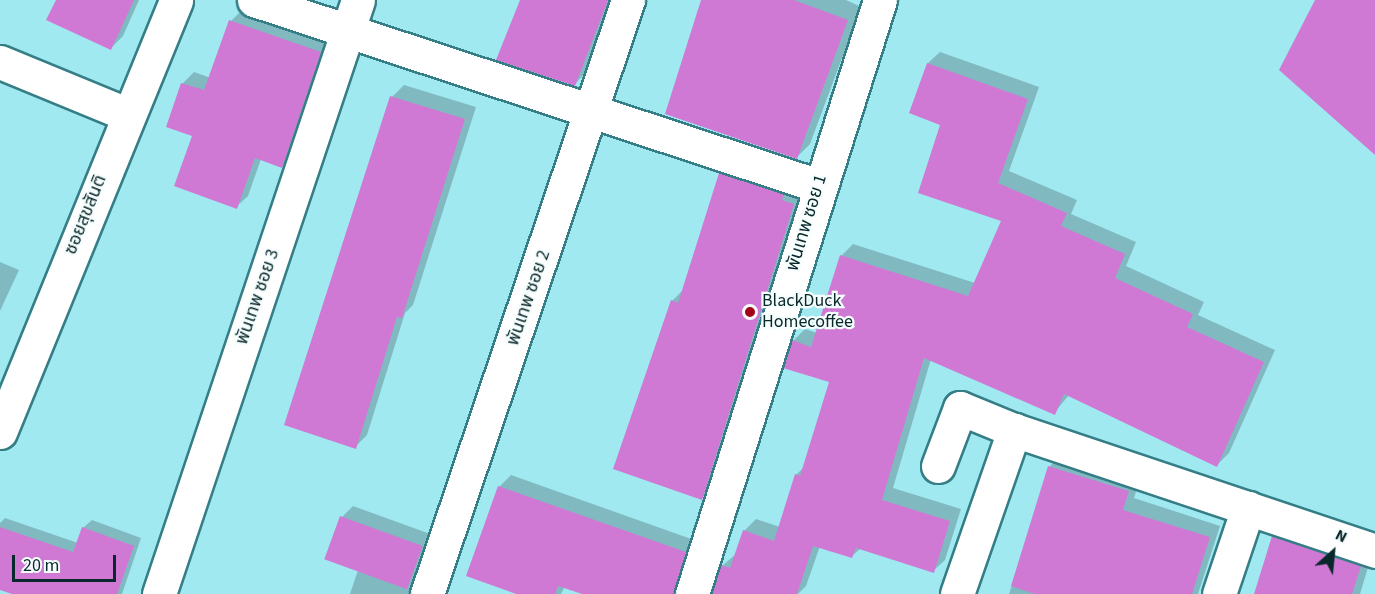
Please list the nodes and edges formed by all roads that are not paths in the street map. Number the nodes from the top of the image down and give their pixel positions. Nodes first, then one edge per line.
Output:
1 (176, 0) edge
2 (254, 0) edge
3 (358, 0) edge
4 (628, 0) edge
5 (876, 12) edge
6 (346, 33) junction
7 (0, 62) edge
8 (593, 113) junction
9 (126, 114) junction
10 (819, 186) junction
11 (1014, 430) junction
12 (0, 432) edge
13 (938, 466) dead end
14 (1248, 508) junction
15 (1375, 551) edge
16 (159, 594) edge
17 (427, 594) edge
18 (692, 594) edge
19 (957, 594) edge
20 (1219, 594) edge

1 - 9 street, ซอยสุขสันติ
2 - 6 street
3 - 6 street, พันเทพ ซอย 3
4 - 8 street, พันเทพ ซอย 2
5 - 10 street, พันเทพ ซอย 1
6 - 8 street
6 - 16 street, พันเทพ ซอย 3
7 - 9 street
8 - 10 street
8 - 17 street, พันเทพ ซอย 2
9 - 12 street, ซอยสุขสันติ
10 - 18 street, พันเทพ ซอย 1
11 - 13 street
11 - 14 street
11 - 19 street
14 - 15 street
14 - 20 street

